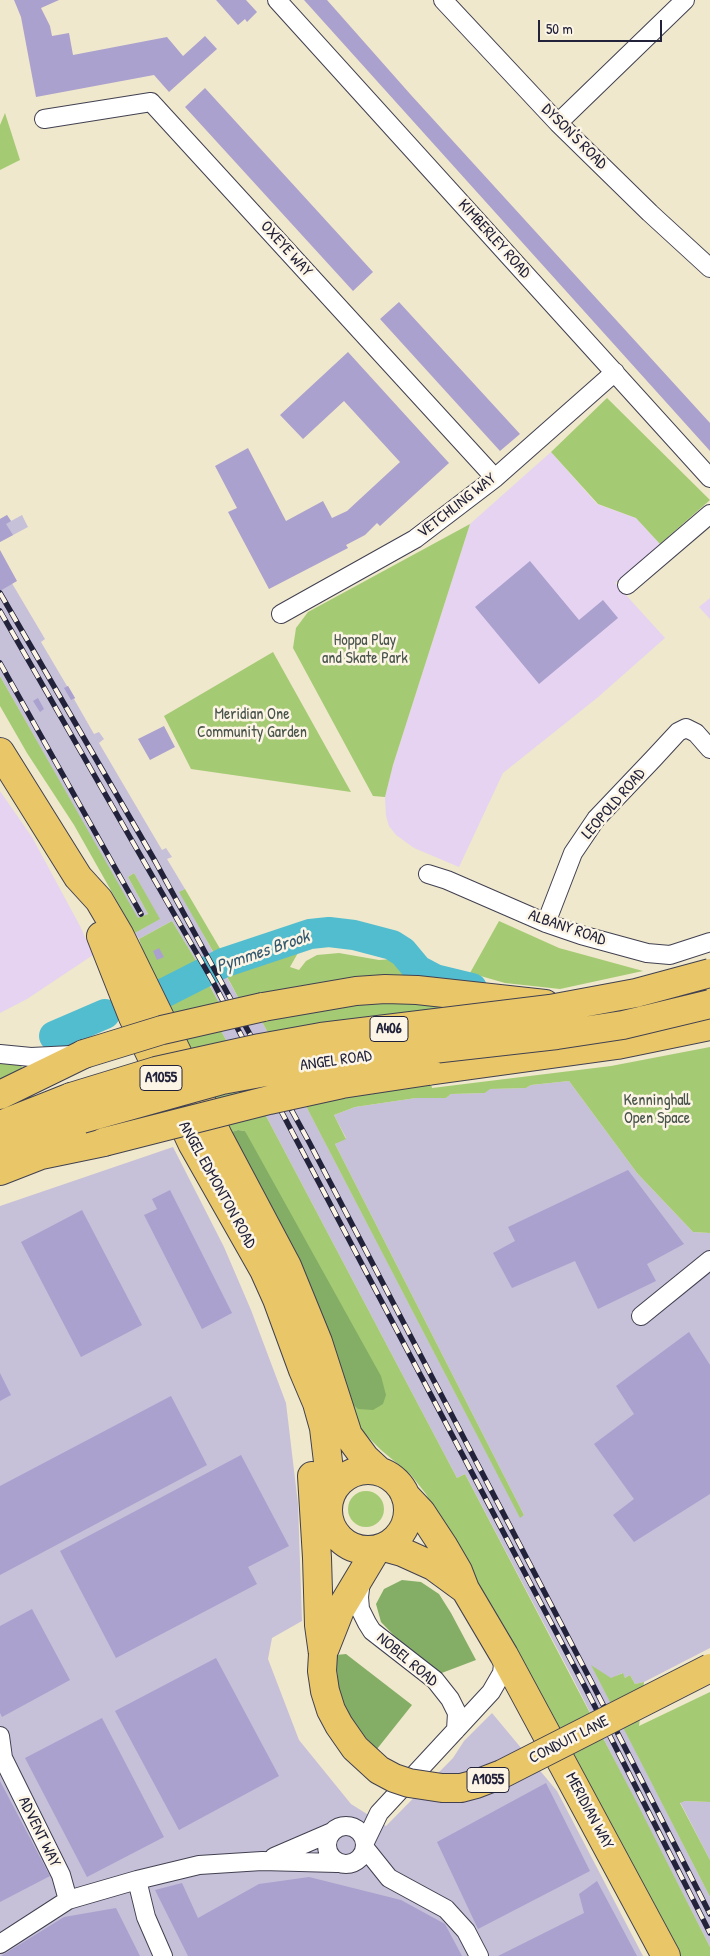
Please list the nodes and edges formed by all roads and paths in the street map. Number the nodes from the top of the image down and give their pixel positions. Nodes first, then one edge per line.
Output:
1 (277, 0) edge
2 (443, 0) edge
3 (685, 0) edge
4 (44, 119) dead end
5 (558, 123) junction
6 (710, 268) edge
7 (615, 372) junction
8 (495, 478) junction
9 (710, 478) edge
10 (710, 514) edge
11 (627, 585) dead end
12 (281, 614) dead end
13 (710, 749) edge
14 (0, 752) edge
15 (428, 874) dead end
16 (78, 877) junction
17 (546, 923) junction
18 (710, 942) edge
19 (710, 973) edge
20 (710, 988) edge
21 (710, 1004) edge
22 (710, 1026) edge
23 (0, 1054) edge
24 (68, 1058) junction
25 (0, 1095) edge
26 (76, 1108) junction
27 (0, 1125) edge
28 (0, 1152) edge
29 (0, 1171) edge
30 (710, 1260) edge
31 (641, 1316) dead end
32 (303, 1370) junction
33 (379, 1471) junction
34 (405, 1495) junction
35 (329, 1513) junction
36 (375, 1554) junction
37 (465, 1588) junction
38 (319, 1625) junction
39 (323, 1654) junction
40 (504, 1655) junction
41 (710, 1668) edge
42 (456, 1730) junction
43 (0, 1736) edge
44 (379, 1813) junction
45 (336, 1830) junction
46 (365, 1845) junction
47 (262, 1861) junction
48 (338, 1863) junction
49 (137, 1880) junction
50 (68, 1900) junction
51 (0, 1944) edge
52 (164, 1956) edge
53 (479, 1956) edge
54 (666, 1956) edge

1 - 7 street, KIMBERLEY ROAD
2 - 5 street, DYSON'S ROAD
3 - 5 street
4 - 8 street, OXEYE WAY
5 - 6 street, DYSON'S ROAD
7 - 8 street, VETCHLING WAY
7 - 9 street, KIMBERLEY ROAD
8 - 12 street, VETCHLING WAY
10 - 11 street
13 - 17 street, LEOPOLD ROAD
14 - 16 main road, ANGEL EDMONTON ROAD / A1055
15 - 17 street, ALBANY ROAD
16 - 32 main road, ANGEL EDMONTON ROAD / A1055
16 - 33 main road, ANGEL EDMONTON ROAD / A1055
17 - 18 street, ALBANY ROAD
19 - 26 main road, ANGEL ROAD / A406, bridge
20 - 24 main road, bridge
21 - 26 main road, ANGEL ROAD / A406, bridge
22 - 29 main road, bridge
23 - 24 street
24 - 25 main road
26 - 27 main road, ANGEL ROAD / A406
26 - 28 main road, ANGEL ROAD / A406
30 - 31 street
32 - 35 main road, ANGEL EDMONTON ROAD / A1055
32 - 38 main road, A1055
33 - 34 main road
33 - 35 main road
34 - 36 main road
34 - 37 main road, MERIDIAN WAY
35 - 36 main road
35 - 38 main road, CONDUIT LANE / A1055
36 - 37 main road, MERIDIAN WAY
36 - 39 main road, CONDUIT LANE / A1055
36 - 42 street, NOBEL ROAD
37 - 40 main road, MERIDIAN WAY
38 - 39 main road, CONDUIT LANE / A1055
39 - 41 main road, CONDUIT LANE / A1055, bridge
40 - 42 street
40 - 54 main road, MERIDIAN WAY
42 - 44 street
43 - 50 street, ADVENT WAY
44 - 45 street
44 - 46 street
45 - 46 street
45 - 47 street
45 - 48 street
46 - 48 street
46 - 53 street
47 - 48 street
47 - 49 street
49 - 50 street
49 - 52 street
50 - 51 street

